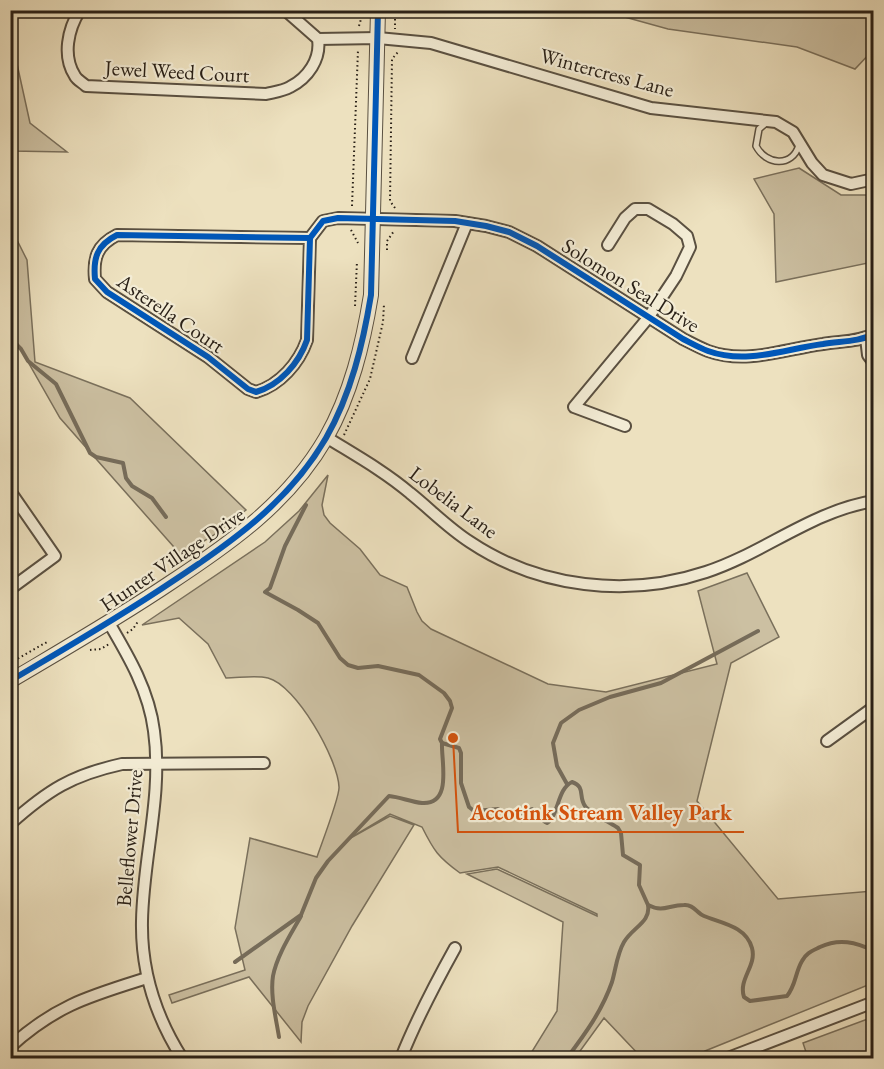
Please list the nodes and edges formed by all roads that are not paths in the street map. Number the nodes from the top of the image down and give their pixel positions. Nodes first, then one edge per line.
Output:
1 (80, 10) edge
2 (285, 10) edge
3 (378, 10) edge
4 (378, 38) junction
5 (318, 39) junction
6 (769, 120) junction
7 (800, 144) junction
8 (873, 179) edge
9 (372, 220) junction
10 (467, 224) junction
11 (310, 238) junction
12 (608, 246) dead end
13 (648, 318) junction
14 (870, 336) edge
15 (412, 358) dead end
16 (873, 363) edge
17 (625, 426) dead end
18 (326, 437) junction
19 (10, 491) edge
20 (873, 501) edge
21 (10, 589) edge
22 (109, 623) junction
23 (10, 681) edge
24 (873, 707) edge
25 (826, 741) dead end
26 (155, 763) junction
27 (264, 763) dead end
28 (10, 824) edge
29 (455, 948) dead end
30 (147, 978) junction
31 (873, 1002) edge
32 (10, 1047) edge
33 (182, 1059) edge
34 (401, 1059) edge
35 (728, 1059) edge

1 - 5 street, Jewel Weed Court
2 - 5 street
3 - 4 street, Hunter Village Drive
4 - 5 street
4 - 6 street, Wintercress Lane
4 - 9 street, Hunter Village Drive
6 - 7 street, Wintercress Lane
6 - 7 lane
7 - 8 street, Wintercress Lane
9 - 10 street, Solomon Seal Drive
9 - 11 street
9 - 18 street, Hunter Village Drive
10 - 13 street, Solomon Seal Drive
10 - 15 street
11 - 11 street, Asterella Court
12 - 13 street
13 - 14 street, Solomon Seal Drive
13 - 17 street
14 - 16 street, Solomon Seal Drive
18 - 20 street, Lobelia Lane
18 - 22 street, Hunter Village Drive
19 - 21 street
22 - 23 street, Hunter Village Drive
22 - 26 street, Belleflower Drive
24 - 25 street
26 - 27 street
26 - 28 street
26 - 30 street, Belleflower Drive
29 - 34 street
30 - 32 street
30 - 33 street, Belleflower Drive
31 - 35 street

